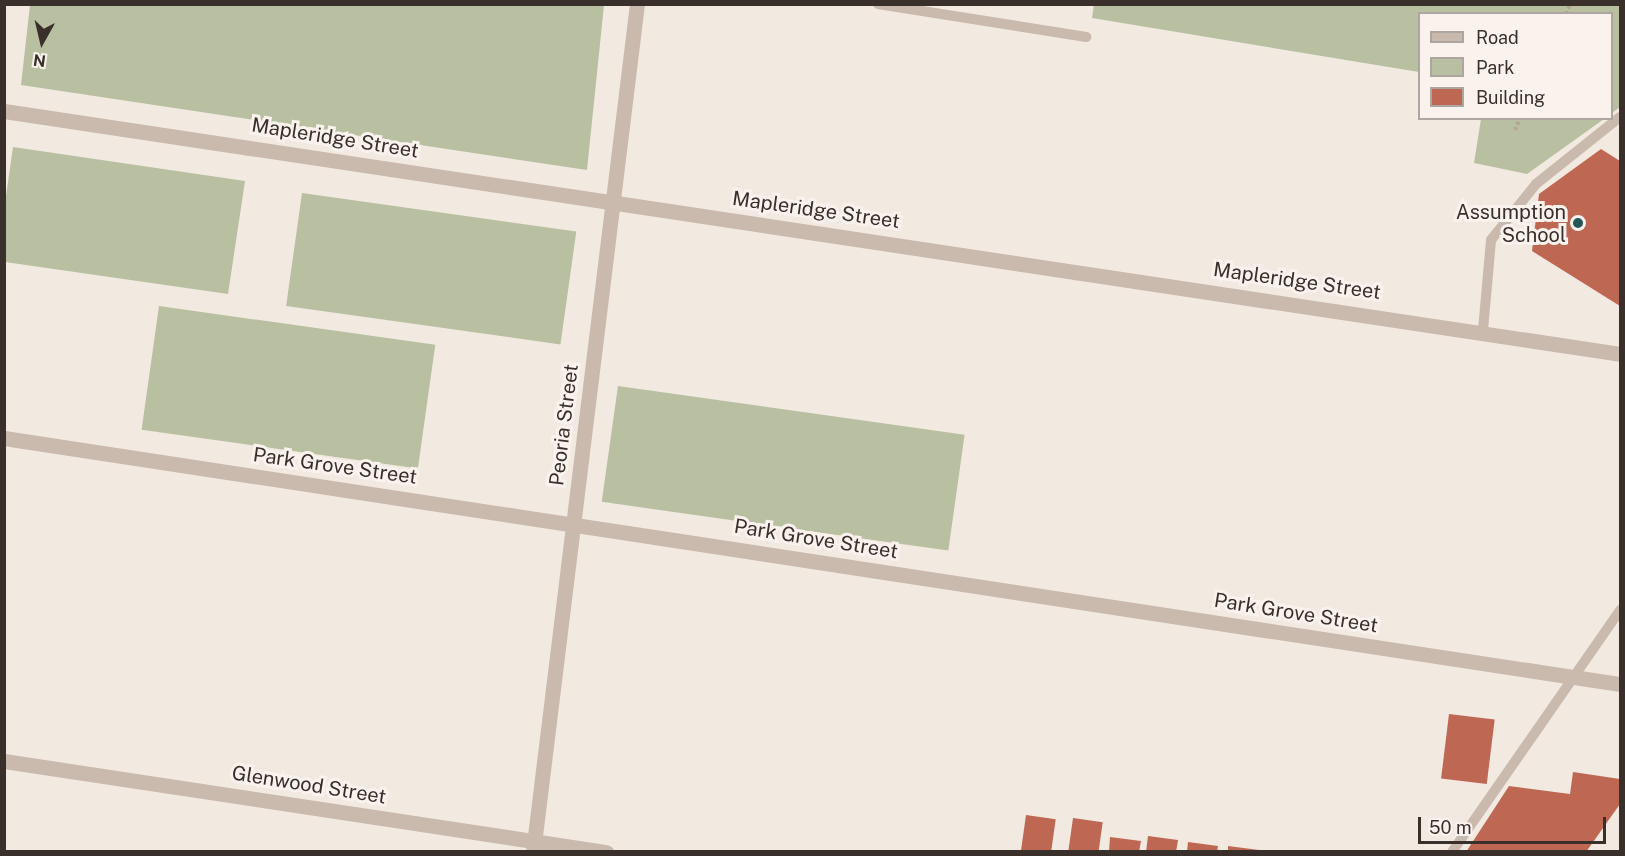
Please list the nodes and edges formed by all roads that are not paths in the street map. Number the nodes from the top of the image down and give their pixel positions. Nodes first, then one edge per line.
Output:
1 (637, 4) edge
2 (878, 4) edge
3 (1086, 37) dead end
4 (4, 111) edge
5 (1620, 117) edge
6 (613, 201) junction
7 (1483, 330) junction
8 (1620, 354) edge
9 (4, 438) edge
10 (573, 523) junction
11 (1620, 610) edge
12 (1571, 677) junction
13 (1620, 684) edge
14 (4, 761) edge
15 (534, 846) edge
16 (606, 852) edge
17 (1452, 852) edge

1 - 6 street, Peoria Street
2 - 3 lane
4 - 6 street, Mapleridge Street
5 - 7 lane
6 - 7 street, Mapleridge Street
6 - 10 street, Peoria Street
7 - 8 street, Mapleridge Street
9 - 10 street, Park Grove Street
10 - 12 street, Park Grove Street
10 - 15 street, Peoria Street
11 - 12 lane
12 - 13 street, Park Grove Street
12 - 17 lane
14 - 15 street, Glenwood Street
15 - 16 street, Glenwood Street

